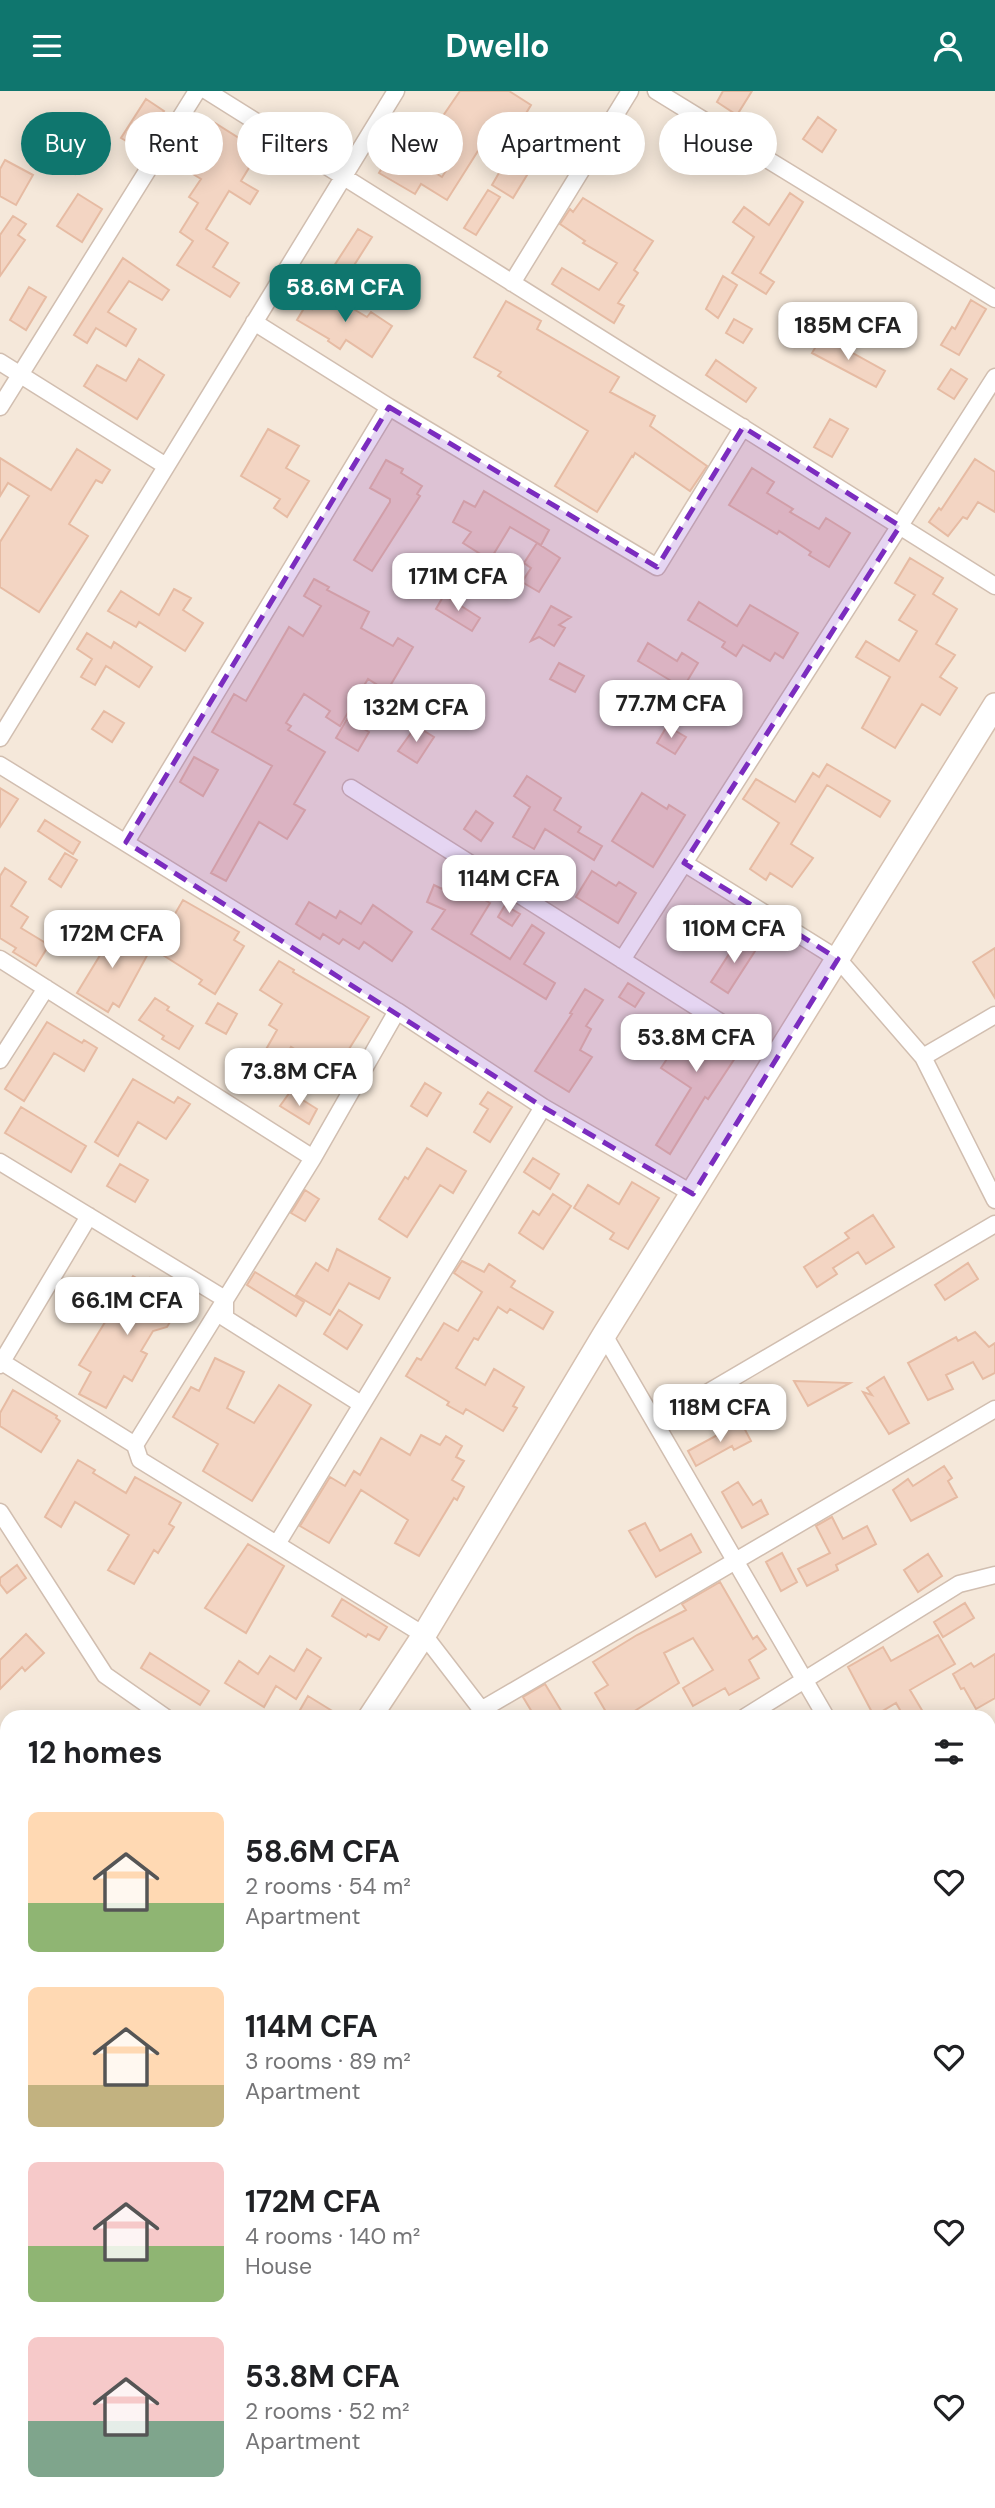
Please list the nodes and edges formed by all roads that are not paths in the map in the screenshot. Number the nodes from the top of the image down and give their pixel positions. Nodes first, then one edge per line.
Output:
1 (197, 91) edge
2 (207, 91) edge
3 (396, 91) edge
4 (630, 91) edge
5 (656, 91) edge
6 (344, 177) junction
7 (512, 283) junction
8 (995, 299) edge
9 (254, 322) junction
10 (0, 362) edge
11 (20, 374) junction
12 (995, 377) edge
13 (0, 407) edge
14 (389, 407) junction
15 (743, 427) junction
16 (166, 466) junction
17 (900, 526) junction
18 (995, 586) edge
19 (995, 705) edge
20 (0, 738) edge
21 (0, 765) edge
22 (351, 789) dead end
23 (126, 842) junction
24 (684, 863) junction
25 (0, 959) edge
26 (838, 959) junction
27 (622, 960) junction
28 (46, 988) junction
29 (397, 1011) junction
30 (995, 1014) edge
31 (923, 1057) junction
32 (777, 1058) junction
33 (0, 1059) edge
34 (542, 1107) junction
35 (313, 1158) junction
36 (0, 1162) edge
37 (991, 1181) edge
38 (693, 1194) junction
39 (995, 1200) edge
40 (89, 1216) junction
41 (995, 1224) edge
42 (225, 1299) junction
43 (604, 1335) junction
44 (1, 1364) edge
45 (361, 1404) junction
46 (995, 1409) edge
47 (656, 1423) junction
48 (135, 1445) junction
49 (0, 1512) edge
50 (277, 1544) junction
51 (734, 1562) junction
52 (995, 1575) edge
53 (424, 1635) junction
54 (805, 1681) junction
55 (155, 1710) edge
56 (375, 1710) edge
57 (482, 1710) edge
58 (489, 1710) edge
59 (757, 1710) edge
60 (822, 1710) edge

1 - 11 street
2 - 6 street
3 - 6 street
4 - 7 street
5 - 8 street
6 - 7 street
6 - 9 street
7 - 15 street
9 - 14 street
9 - 16 street
10 - 11 street
11 - 13 street
11 - 16 street
12 - 17 street
14 - 15 street
14 - 23 street
15 - 17 street
16 - 20 street
17 - 18 street
17 - 24 street
19 - 26 street
21 - 23 street
22 - 27 street
23 - 29 street
24 - 26 street
24 - 27 street
25 - 28 street
26 - 31 street
26 - 32 street
27 - 32 street
28 - 33 street
28 - 35 street
29 - 34 street
29 - 35 street
30 - 31 street
31 - 37 street
32 - 38 street
34 - 38 street
34 - 45 street
35 - 42 street
36 - 40 street
37 - 39 street
38 - 43 street
40 - 42 street
40 - 44 street
41 - 47 street
42 - 45 street
42 - 48 street
43 - 47 street
43 - 53 street
44 - 48 street
45 - 50 street
46 - 51 street
47 - 51 street
48 - 50 street
49 - 55 street
50 - 53 street
51 - 54 street
51 - 58 street
52 - 54 street
53 - 56 street
53 - 57 street
54 - 59 street
54 - 60 street

